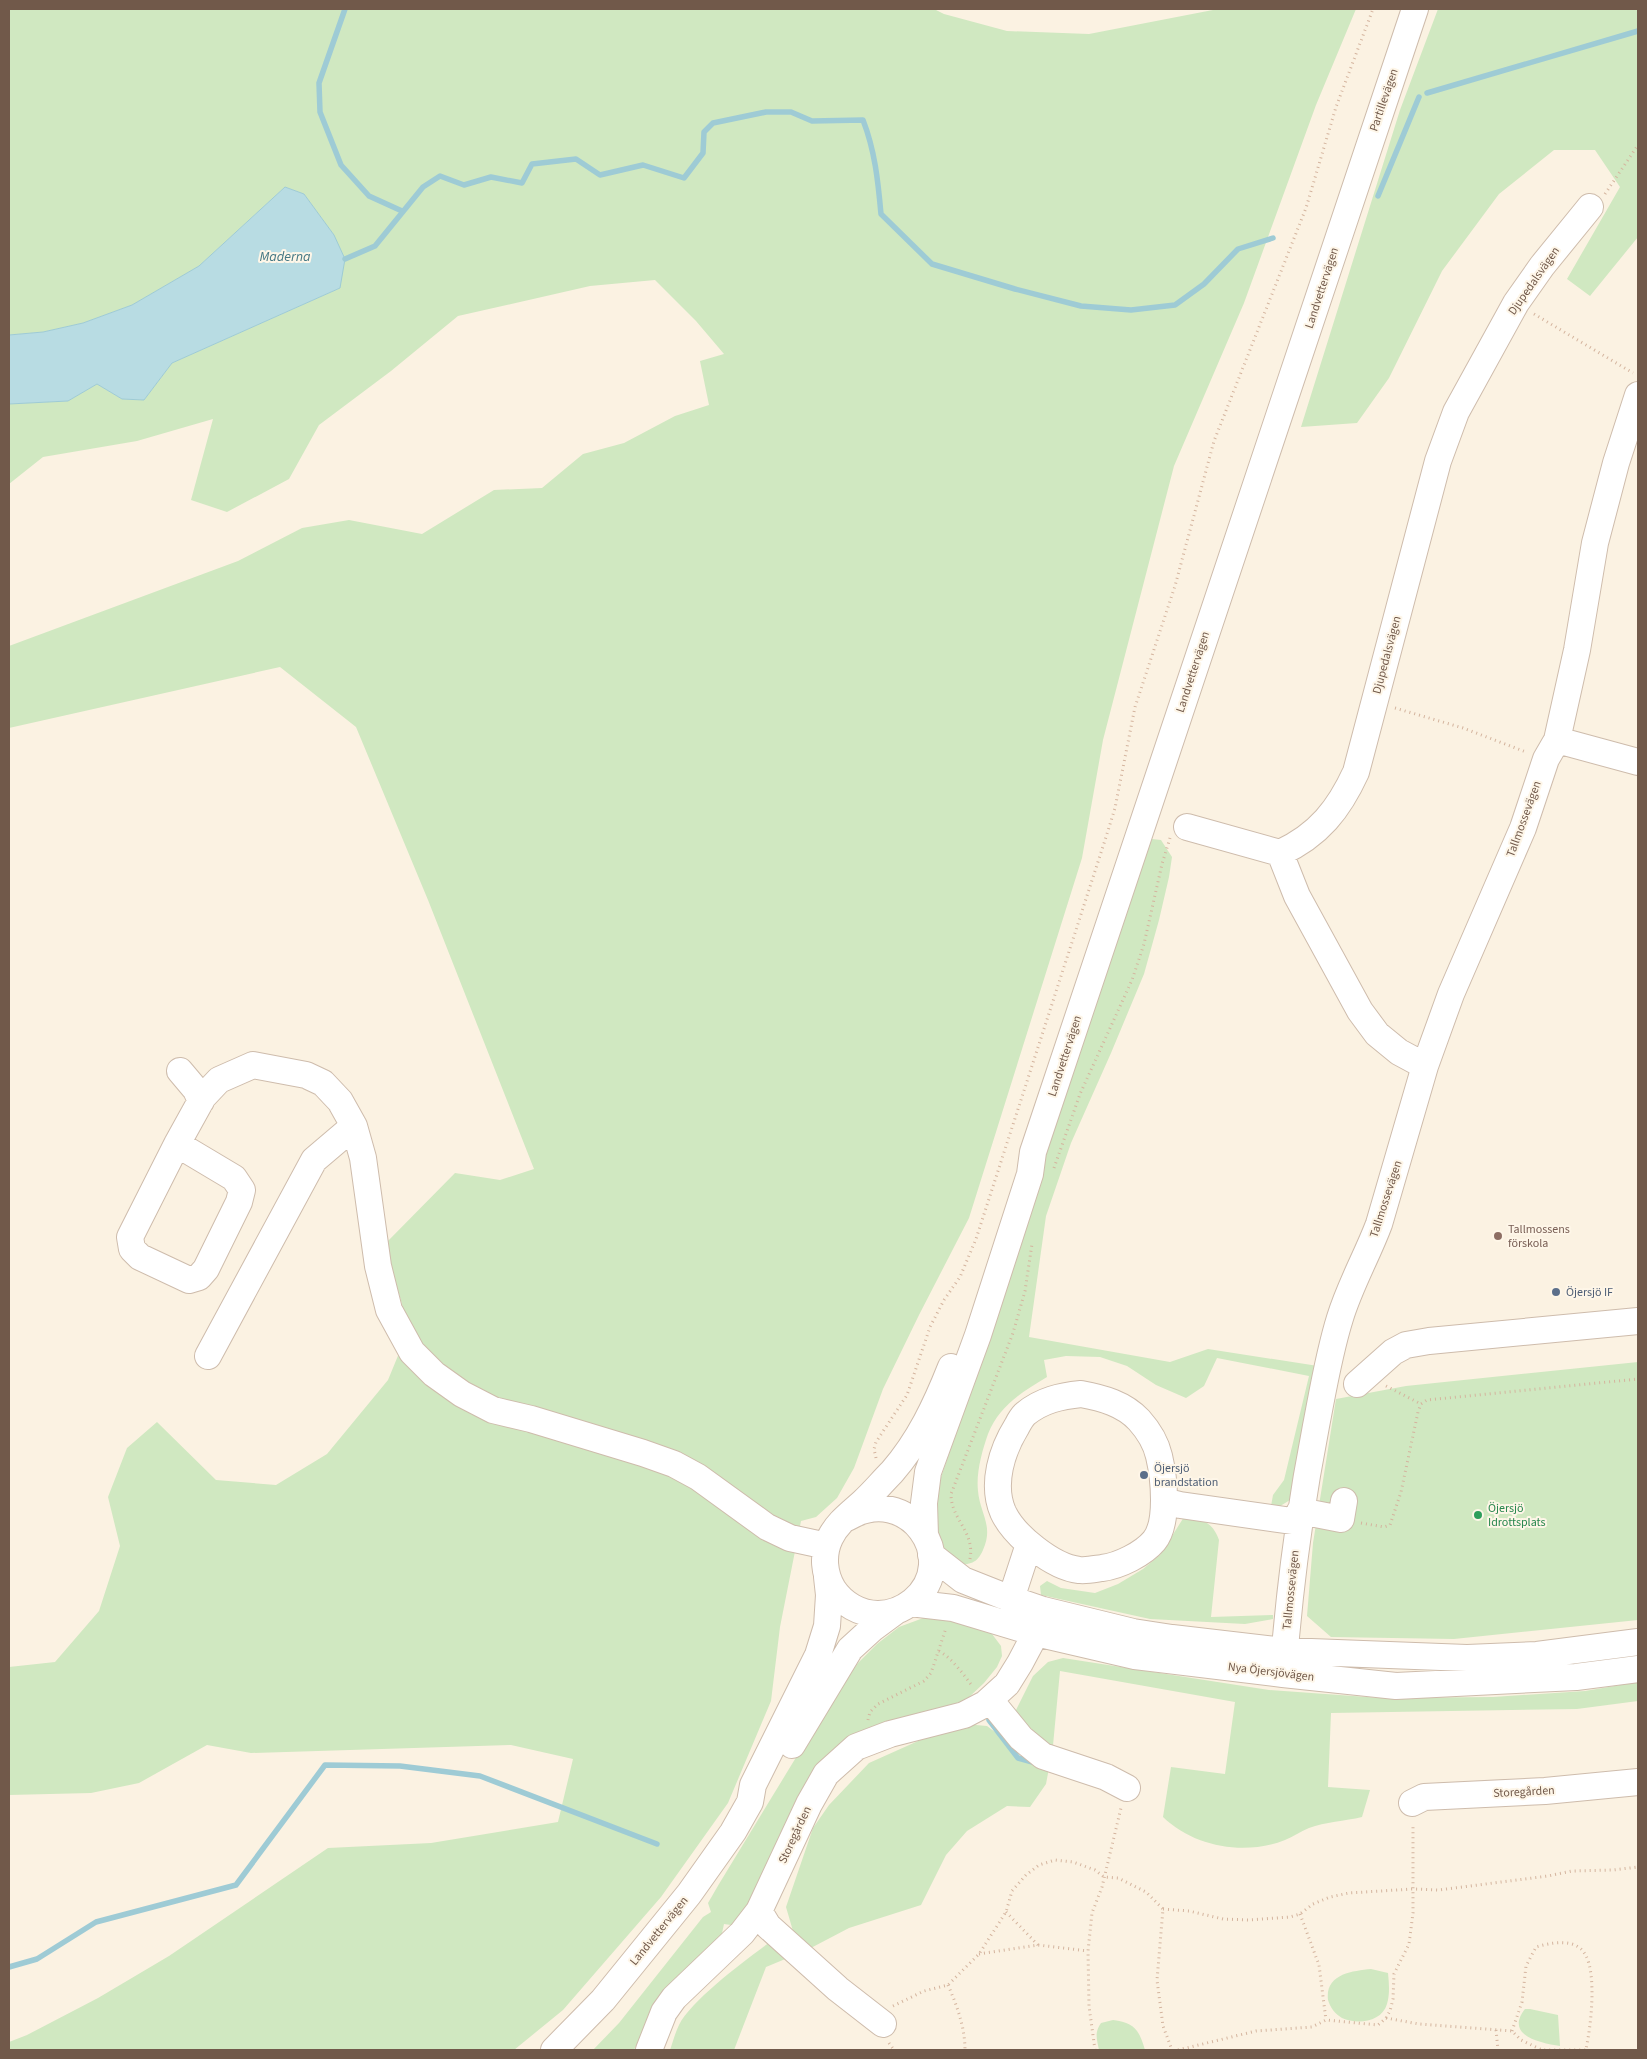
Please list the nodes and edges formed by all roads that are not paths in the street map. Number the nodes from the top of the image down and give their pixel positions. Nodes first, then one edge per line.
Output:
1 (1415, 9) edge
2 (1354, 192) joint
3 (1590, 207) road end
4 (1638, 394) edge
5 (1551, 750) junction
6 (1638, 762) edge
7 (1187, 827) road end
8 (1280, 853) junction
9 (1424, 1066) junction
10 (180, 1071) dead end
11 (201, 1101) junction
12 (354, 1126) junction
13 (177, 1144) junction
14 (1033, 1152) junction
15 (1638, 1322) edge
16 (208, 1356) dead end
17 (1326, 1373) junction
18 (1164, 1501) junction
19 (1342, 1516) road end
20 (1299, 1517) junction
21 (847, 1518) junction
22 (1029, 1544) junction
23 (928, 1545) junction
24 (827, 1546) junction
25 (827, 1577) junction
26 (1011, 1599) junction
27 (903, 1607) junction
28 (1039, 1622) junction
29 (1638, 1642) edge
30 (1284, 1663) junction
31 (1638, 1669) edge
32 (988, 1702) junction
33 (1638, 1782) edge
34 (1127, 1788) road end
35 (750, 1802) junction
36 (1412, 1803) road end
37 (759, 1911) junction
38 (883, 2024) road end
39 (554, 2050) edge
40 (649, 2050) edge

1 - 2 street, Partillevägen
2 - 14 street, Landvettervägen
3 - 8 street, Djupedalsvägen
4 - 5 street, Tallmossevägen
5 - 6 street
5 - 9 street, Tallmossevägen
7 - 8 street
8 - 9 street
9 - 17 street, Tallmossevägen
10 - 11 street
11 - 12 street
11 - 13 street
12 - 16 street
12 - 24 street
13 - 13 street
14 - 21 street, Landvettervägen
14 - 23 street, Landvettervägen
15 - 17 street
17 - 20 street, Tallmossevägen
18 - 20 street
18 - 22 street
18 - 22 street
19 - 20 street
20 - 30 street, Tallmossevägen
21 - 23 street, Landvettervägen
21 - 24 street, Landvettervägen
22 - 26 street
23 - 26 street, Nya Öjersjövägen
23 - 27 street, Landvettervägen
24 - 25 street, Landvettervägen
25 - 27 street
25 - 35 street, Landvettervägen
26 - 28 street, Nya Öjersjövägen
27 - 28 street, Nya Öjersjövägen
27 - 35 street, Landvettervägen
28 - 30 street, Nya Öjersjövägen
28 - 32 street, Storegården
29 - 30 street, Nya Öjersjövägen
30 - 31 street, Nya Öjersjövägen
32 - 34 street
32 - 37 street, Storegården
33 - 36 street, Storegården
35 - 39 street, Landvettervägen
37 - 38 street
37 - 40 street, Storegården

